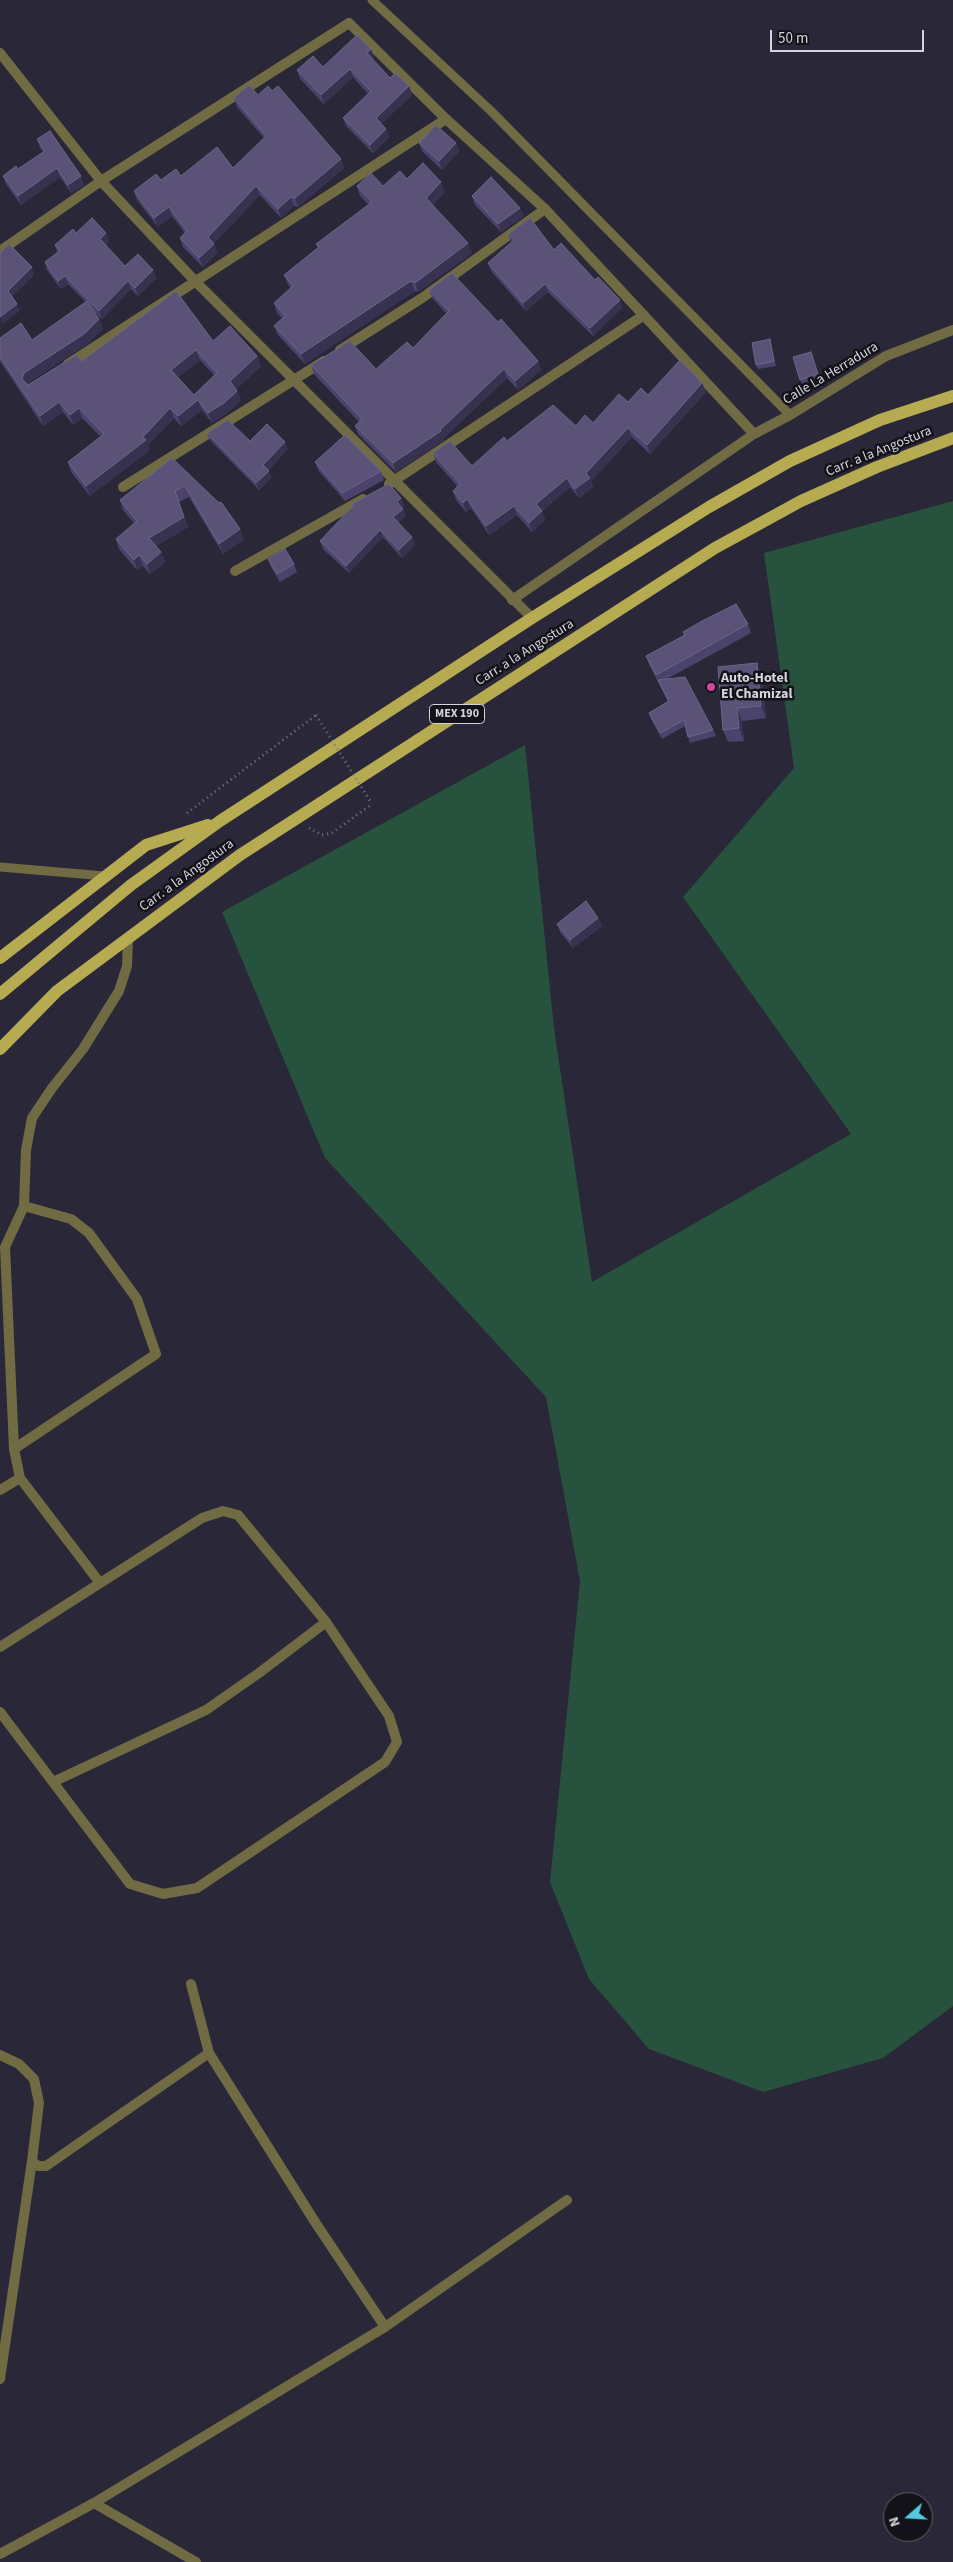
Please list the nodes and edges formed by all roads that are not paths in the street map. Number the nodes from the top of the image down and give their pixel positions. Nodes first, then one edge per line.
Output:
1 (372, 0) edge
2 (0, 53) edge
3 (9, 65) junction
4 (0, 72) edge
5 (446, 119) junction
6 (101, 181) junction
7 (545, 210) junction
8 (0, 251) edge
9 (195, 281) junction
10 (644, 315) junction
11 (953, 330) edge
12 (56, 372) edge
13 (294, 380) junction
14 (953, 396) edge
15 (790, 415) junction
16 (754, 434) junction
17 (953, 438) edge
18 (394, 482) junction
19 (123, 487) dead end
20 (235, 571) dead end
21 (512, 600) junction
22 (532, 618) junction
23 (220, 821) junction
24 (0, 867) edge
25 (105, 876) junction
26 (128, 938) junction
27 (0, 958) edge
28 (0, 994) edge
29 (0, 1049) edge
30 (24, 1206) junction
31 (3, 1249) edge
32 (14, 1449) junction
33 (20, 1478) junction
34 (0, 1490) edge
35 (100, 1583) junction
36 (326, 1622) junction
37 (0, 1647) edge
38 (0, 1712) edge
39 (53, 1782) junction
40 (191, 1984) dead end
41 (209, 2053) junction
42 (0, 2055) edge
43 (32, 2161) junction
44 (567, 2200) dead end
45 (385, 2326) junction
46 (0, 2379) edge
47 (94, 2503) junction
48 (0, 2554) edge
49 (196, 2562) edge

1 - 15 lane
2 - 3 street
3 - 4 street
3 - 6 street
5 - 6 street
5 - 7 street
5 - 9 street
6 - 8 street
6 - 9 street
7 - 10 street
7 - 13 street
9 - 12 street
9 - 13 street
10 - 16 street
10 - 18 street
11 - 15 street, Calle La Herradura
13 - 18 street
13 - 19 street
14 - 22 main road, Carr. a la Angostura / MEX 190
15 - 16 street, Calle La Herradura
16 - 21 street, Calle La Herradura
17 - 26 main road, Carr. a la Angostura / MEX 190
18 - 20 street
18 - 21 street
21 - 22 street
22 - 23 main road, Carr. a la Angostura / MEX 190
23 - 25 main road
23 - 28 main road, Carr. a la Angostura / MEX 190
24 - 25 lane
25 - 27 main road
26 - 29 main road, Carr. a la Angostura / MEX 190
26 - 30 street
30 - 31 street
30 - 32 street
31 - 32 street
32 - 33 street
33 - 34 street
33 - 35 street
35 - 36 street
35 - 37 street
36 - 39 street
36 - 39 street
38 - 39 street
40 - 41 street
41 - 43 street
41 - 45 street
42 - 43 street
43 - 46 street
44 - 45 street
45 - 47 street
47 - 48 street
47 - 49 street

